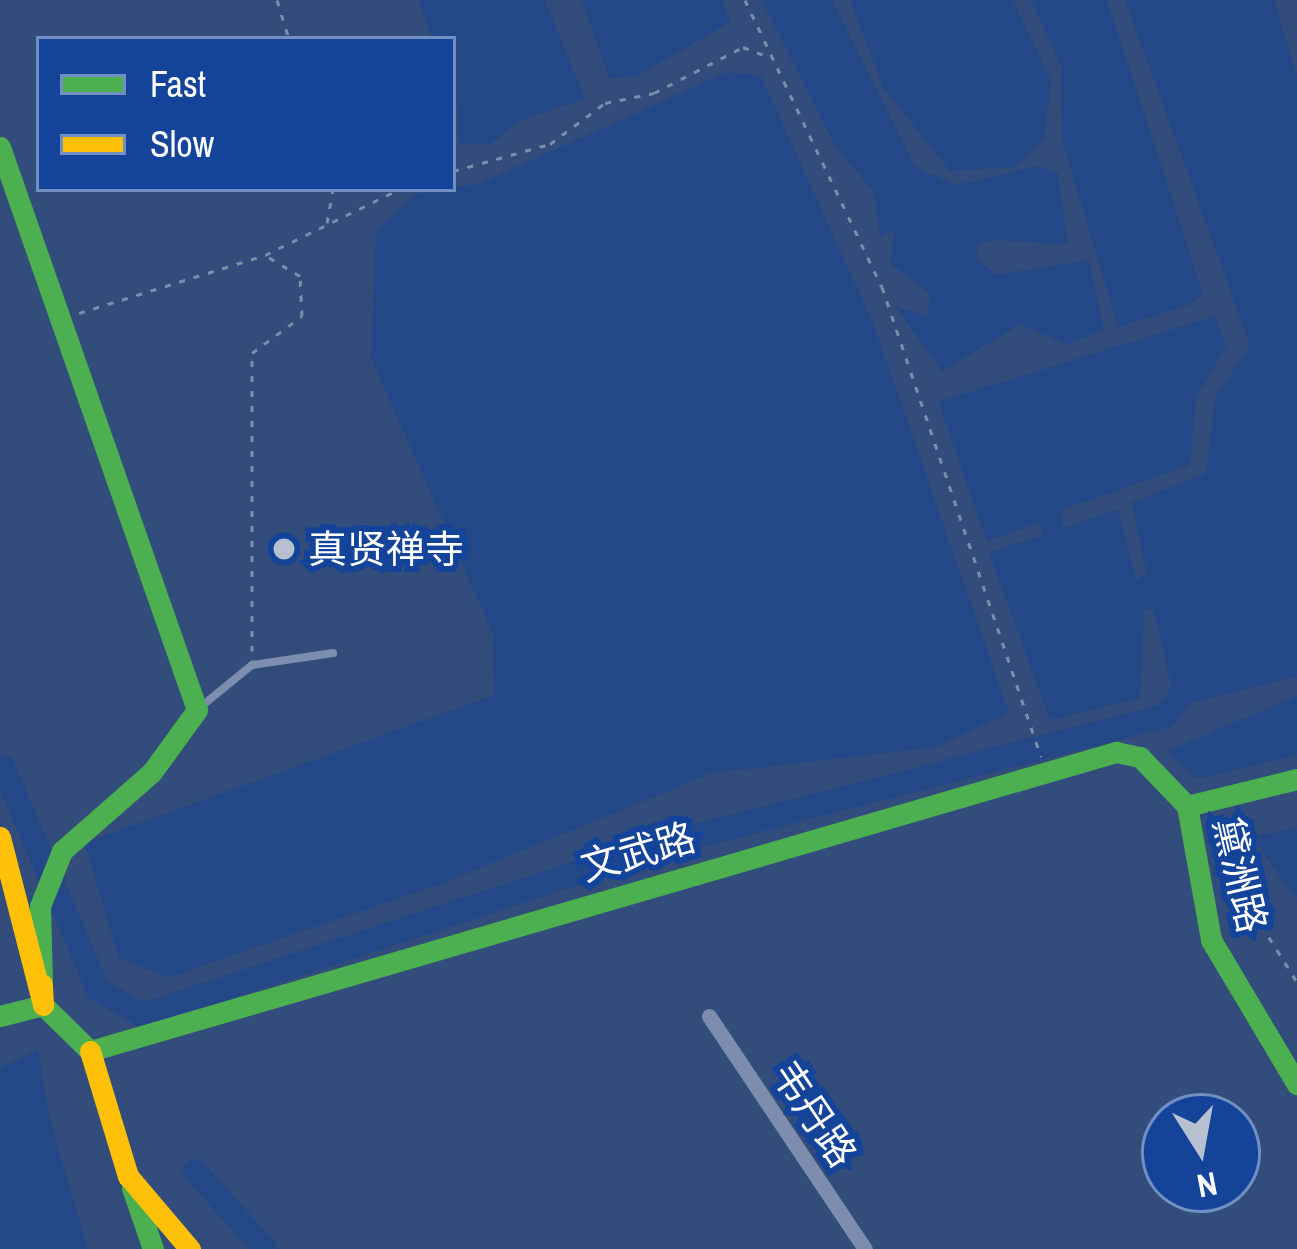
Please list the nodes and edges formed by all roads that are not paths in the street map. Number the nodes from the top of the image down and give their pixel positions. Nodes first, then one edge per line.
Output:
1 (0, 147) edge
2 (333, 652) dead end
3 (197, 710) junction
4 (1297, 779) edge
5 (1187, 806) junction
6 (0, 837) edge
7 (44, 1005) junction
8 (0, 1016) edge
9 (709, 1016) dead end
10 (89, 1051) junction
11 (1297, 1084) edge
12 (128, 1176) junction
13 (153, 1249) edge
14 (190, 1249) edge
15 (865, 1249) edge

1 - 3 street
2 - 3 lane
3 - 7 street
4 - 5 street
5 - 10 street, 文武路
5 - 11 street, 黛洲路
6 - 7 street
7 - 8 street
7 - 10 street
9 - 15 street, 韦丹路
10 - 12 street
12 - 13 street
12 - 14 street

